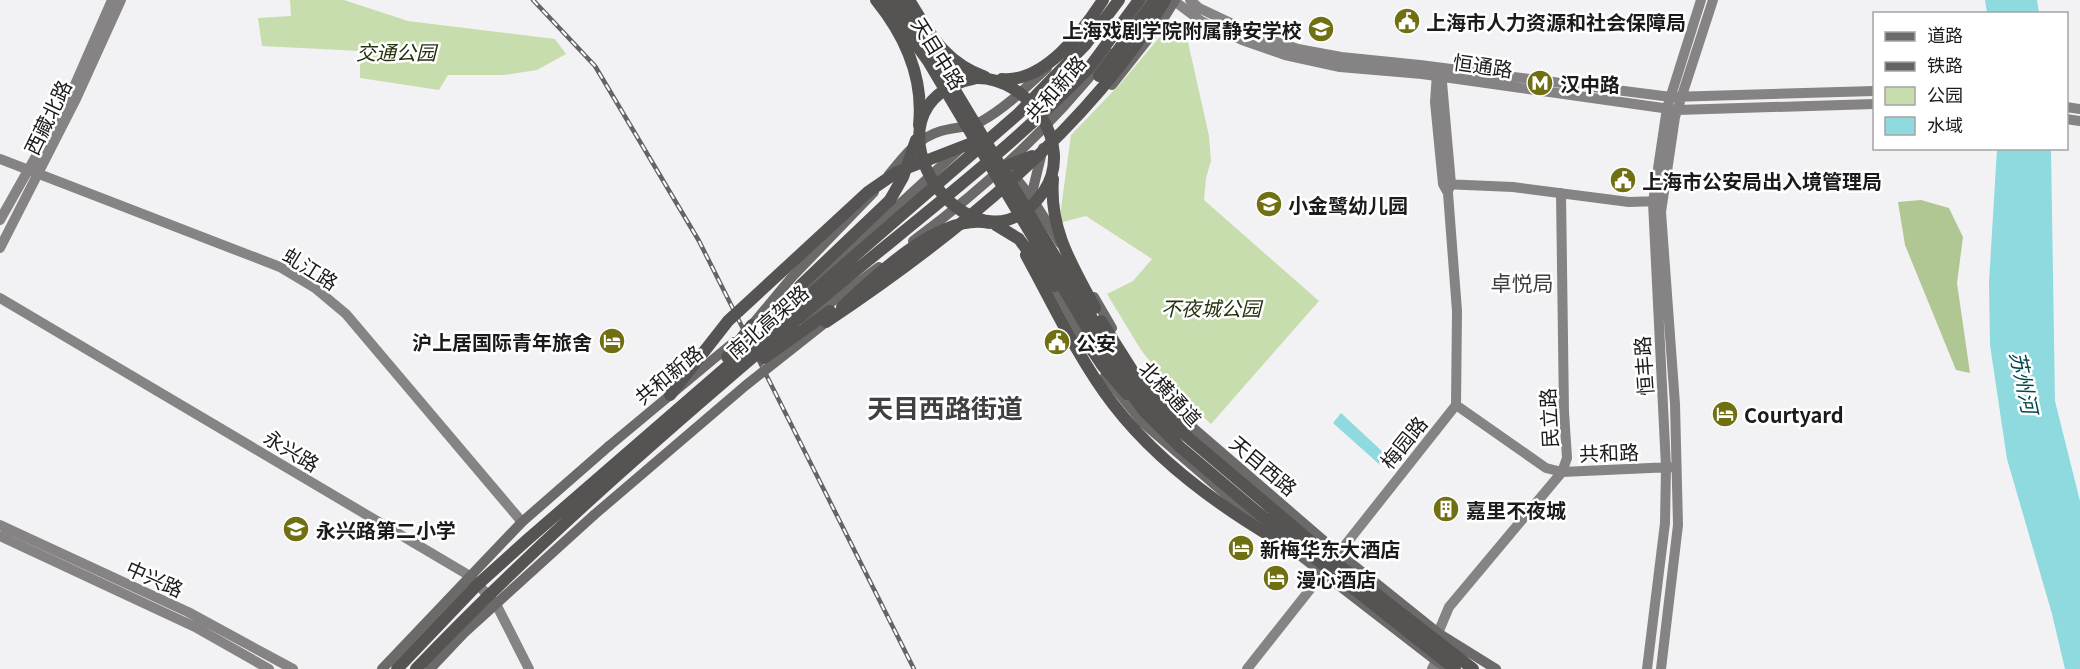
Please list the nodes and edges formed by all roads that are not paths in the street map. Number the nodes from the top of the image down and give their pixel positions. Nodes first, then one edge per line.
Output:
1 (112, 0) edge
2 (121, 0) edge
3 (876, 0) edge
4 (882, 0) edge
5 (897, 0) edge
6 (902, 0) edge
7 (909, 0) edge
8 (1102, 0) edge
9 (1119, 0) edge
10 (1139, 0) edge
11 (1146, 0) edge
12 (1155, 0) edge
13 (1165, 0) edge
14 (1174, 0) edge
15 (1190, 0) edge
16 (1701, 0) edge
17 (1713, 0) edge
18 (1686, 63) junction
19 (1439, 74) junction
20 (987, 78) junction
21 (1873, 91) edge
22 (1676, 97) junction
23 (1873, 104) edge
24 (1672, 109) junction
25 (980, 122) junction
26 (1004, 126) junction
27 (919, 128) junction
28 (965, 131) junction
29 (1042, 149) junction
30 (0, 159) edge
31 (1006, 165) junction
32 (1054, 168) junction
33 (33, 173) junction
34 (992, 177) junction
35 (959, 187) junction
36 (1447, 187) junction
37 (1562, 193) junction
38 (1031, 197) junction
39 (1658, 201) junction
40 (0, 220) edge
41 (981, 221) junction
42 (996, 225) junction
43 (0, 248) edge
44 (859, 291) junction
45 (0, 298) edge
46 (826, 322) junction
47 (757, 329) junction
48 (712, 386) junction
49 (670, 395) junction
50 (1456, 405) junction
51 (1144, 411) junction
52 (1216, 463) junction
53 (1671, 467) junction
54 (1562, 472) junction
55 (522, 522) junction
56 (0, 525) edge
57 (0, 536) edge
58 (1289, 547) junction
59 (1337, 552) junction
60 (1320, 574) junction
61 (470, 576) junction
62 (496, 604) junction
63 (1401, 614) junction
64 (1438, 633) junction
65 (1434, 665) edge
66 (269, 669) edge
67 (293, 669) edge
68 (382, 669) edge
69 (397, 669) edge
70 (416, 669) edge
71 (430, 669) edge
72 (529, 669) edge
73 (1247, 669) edge
74 (1448, 669) edge
75 (1455, 669) edge
76 (1473, 669) edge
77 (1482, 669) edge
78 (1496, 669) edge
79 (1647, 669) edge
80 (1661, 669) edge

1 - 33 main road, 西藏北路
2 - 33 main road, 西藏北路
3 - 27 highway
4 - 28 main road, 天目中路
4 - 51 highway, 北横通道, bridge
5 - 52 highway, 北横通道, bridge
6 - 25 main road, 天目中路
7 - 20 highway, bridge
8 - 20 highway, bridge
8 - 25 main road, 共和新路
9 - 26 highway, 南北高架路, bridge
10 - 35 highway, 南北高架路, bridge
11 - 31 main road, 共和新路
12 - 32 highway, bridge
13 - 29 highway, bridge
14 - 19 main road, 恒通路
14 - 29 main road, bridge
15 - 19 main road, 恒通路
16 - 18 main road
17 - 18 main road
18 - 22 main road, 恒丰路
19 - 22 main road, 恒通路
19 - 24 main road, 恒通路
19 - 36 main road
20 - 27 highway, bridge
20 - 32 highway, bridge
21 - 22 main road, 恒通路
22 - 24 main road, 恒丰路
23 - 24 main road, 恒通路
24 - 39 main road, 恒丰路
25 - 28 main road, 共和新路
25 - 31 main road, 天目西路
26 - 47 highway, 南北高架路, bridge
26 - 49 highway, bridge
27 - 41 highway, bridge
27 - 47 highway, bridge
28 - 34 main road
28 - 34 main road, 共和新路
28 - 47 main road, 共和新路
29 - 31 main road
29 - 35 highway, bridge
29 - 38 main road
29 - 46 highway, bridge
30 - 33 main road, 虬江路
31 - 34 main road, 共和新路
31 - 38 main road, 天目西路
32 - 41 highway, bridge
32 - 52 highway, bridge
33 - 40 main road, 西藏北路
33 - 43 main road, 西藏北路
33 - 55 main road, 虬江路
34 - 58 main road
35 - 48 highway, 南北高架路, bridge
36 - 37 main road
36 - 50 main road
37 - 39 main road
37 - 54 main road, 民立路
38 - 59 main road, 天目西路
39 - 53 main road, 恒丰路
41 - 42 highway, bridge
41 - 44 highway, bridge
42 - 51 highway, bridge
42 - 58 highway, bridge
44 - 46 highway, bridge
44 - 48 highway, bridge
45 - 61 main road, 永兴路
46 - 62 main road, bridge
47 - 48 highway, bridge
47 - 49 main road, 共和新路, bridge
48 - 69 highway, 南北高架路, bridge
48 - 70 highway, 南北高架路, bridge
49 - 55 main road, 共和新路, bridge
50 - 54 main road, 共和路
50 - 59 main road, 梅园路
51 - 75 highway, 北横通道, bridge
52 - 63 highway, 北横通道, bridge
53 - 54 main road, 共和路
53 - 79 main road, 恒丰路
53 - 80 main road, 恒丰路
54 - 64 main road, 民立路
55 - 61 main road, 共和新路
56 - 67 main road, 中兴路
57 - 66 main road, 中兴路
58 - 60 main road
59 - 60 main road, 梅园路
59 - 64 main road, 天目西路
60 - 65 main road
60 - 73 main road, 梅园路
61 - 62 main road, 永兴路
61 - 68 main road, 共和新路
62 - 71 main road
62 - 72 main road, 永兴路
63 - 76 highway, 北横通道, bridge
63 - 77 highway, bridge
64 - 65 main road, 民立路
64 - 77 main road
64 - 78 main road, 天目西路
65 - 74 main road

